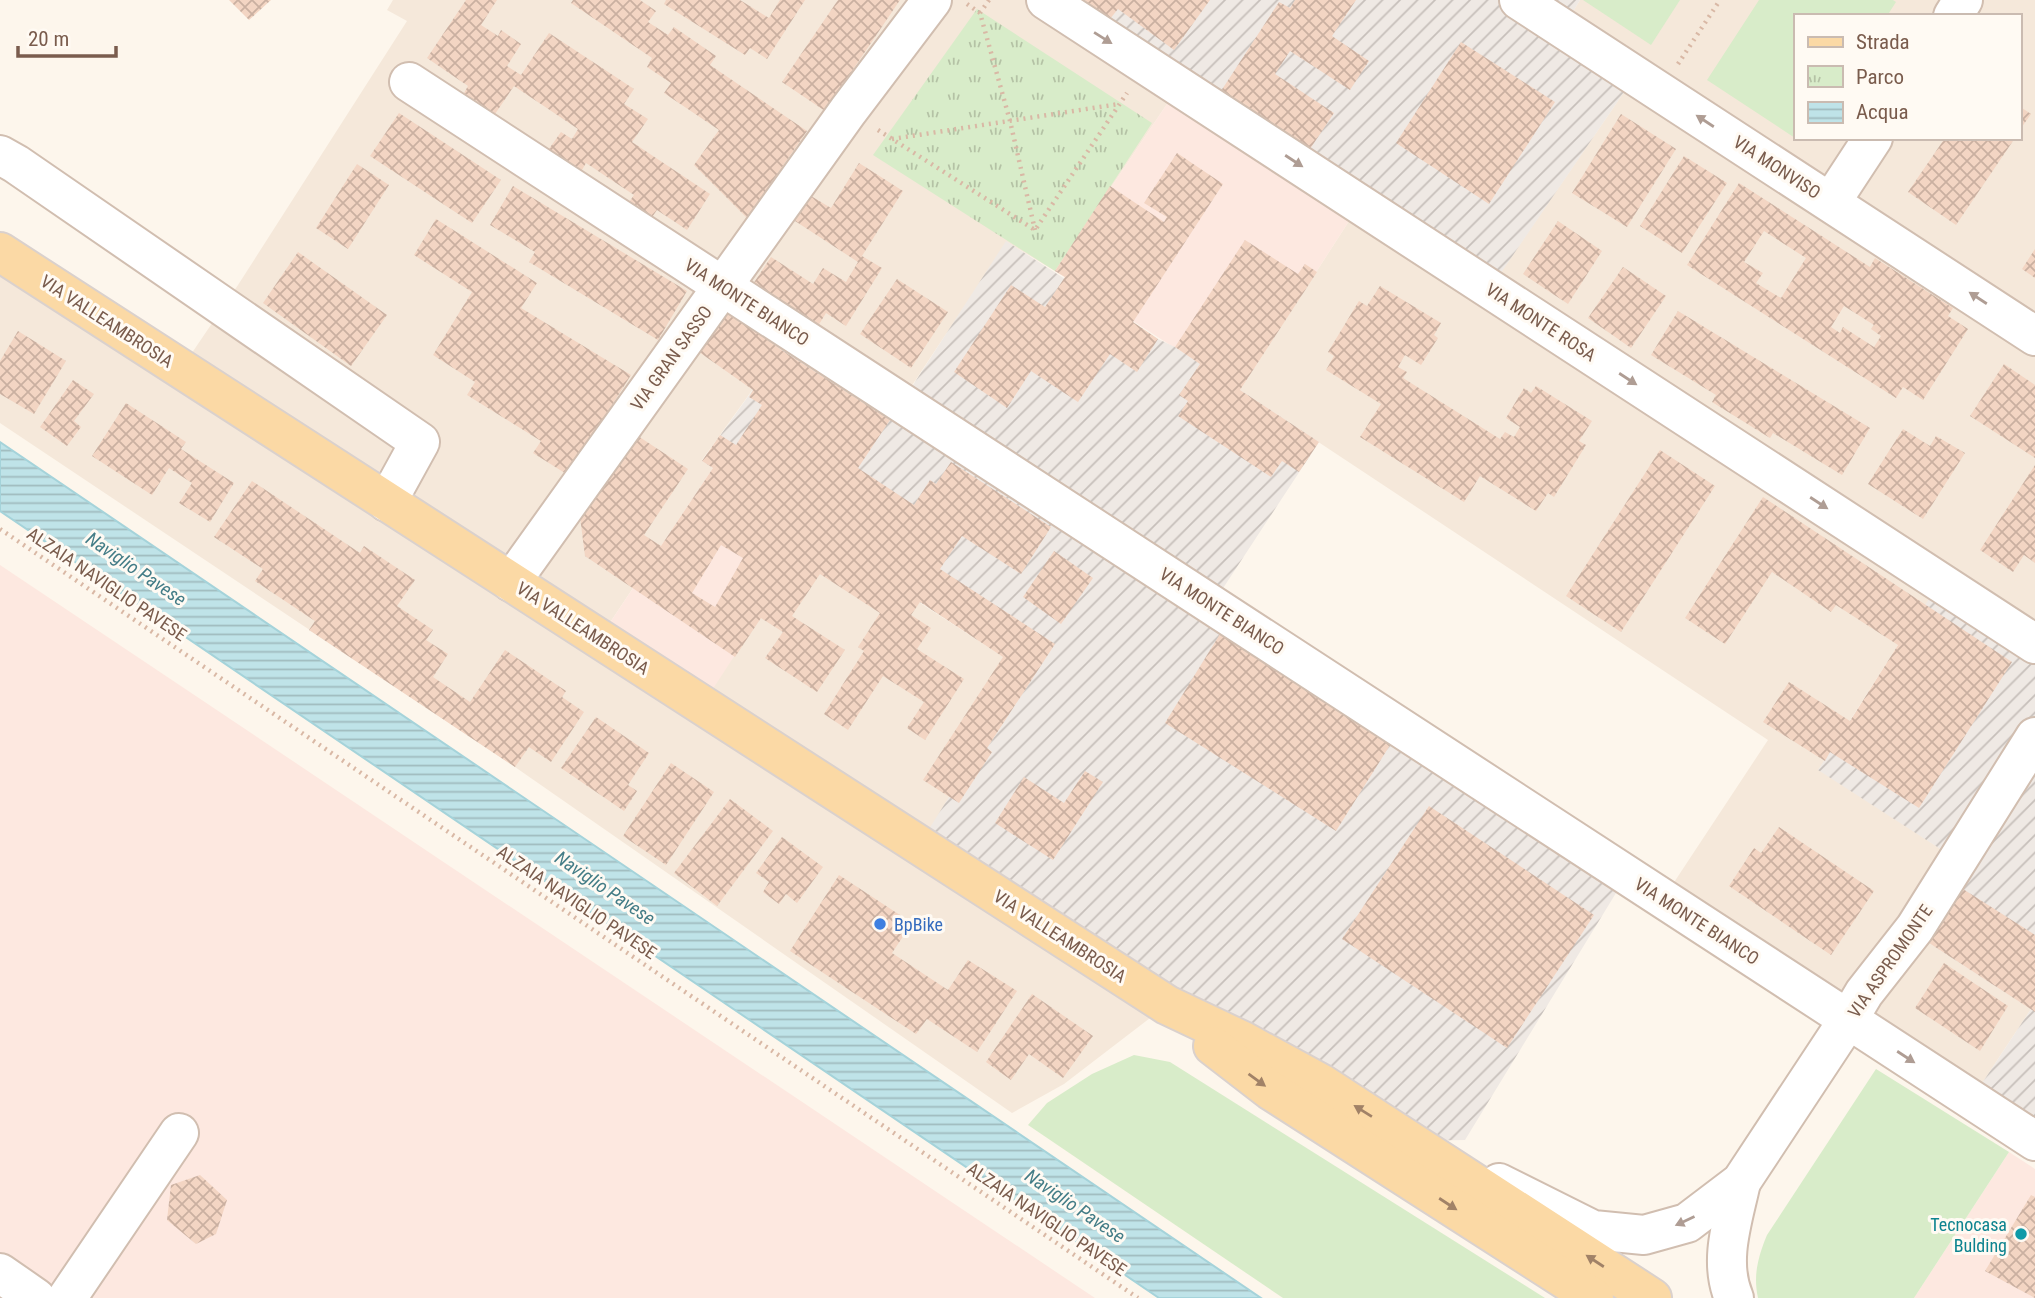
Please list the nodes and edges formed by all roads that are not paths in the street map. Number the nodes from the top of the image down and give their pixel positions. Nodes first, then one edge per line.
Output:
1 (932, 0) edge
2 (1046, 0) edge
3 (1519, 0) edge
4 (409, 82) dead end
5 (1872, 140) edge
6 (0, 156) edge
7 (1831, 202) junction
8 (0, 252) edge
9 (723, 286) junction
10 (2035, 336) edge
11 (387, 502) junction
12 (511, 582) junction
13 (2035, 644) edge
14 (2035, 737) edge
15 (1167, 1005) junction
16 (1848, 1020) junction
17 (179, 1133) dead end
18 (1410, 1141) junction
19 (2035, 1141) edge
20 (1741, 1182) junction
21 (0, 1273) edge
22 (36, 1298) edge
23 (67, 1298) edge
24 (1594, 1298) edge
25 (1652, 1298) edge
26 (1734, 1298) edge

1 - 9 street, VIA GRAN SASSO
2 -> 13 street, VIA MONTE ROSA
7 -> 3 street, VIA MONVISO
4 - 9 street, VIA MONTE BIANCO
5 - 7 street
6 - 11 street
10 -> 7 street, VIA MONVISO
8 - 11 main road, VIA VALLEAMBROSIA
9 - 12 street, VIA GRAN SASSO
9 - 16 street, VIA MONTE BIANCO
11 - 12 main road, VIA VALLEAMBROSIA
12 - 15 main road, VIA VALLEAMBROSIA
14 - 16 street, VIA ASPROMONTE
18 -> 15 main road
15 -> 24 main road
16 -> 19 street, VIA MONTE BIANCO
16 - 20 street, VIA ASPROMONTE
17 - 23 street
20 -> 18 street
25 -> 18 main road
20 - 26 street
21 - 22 street

